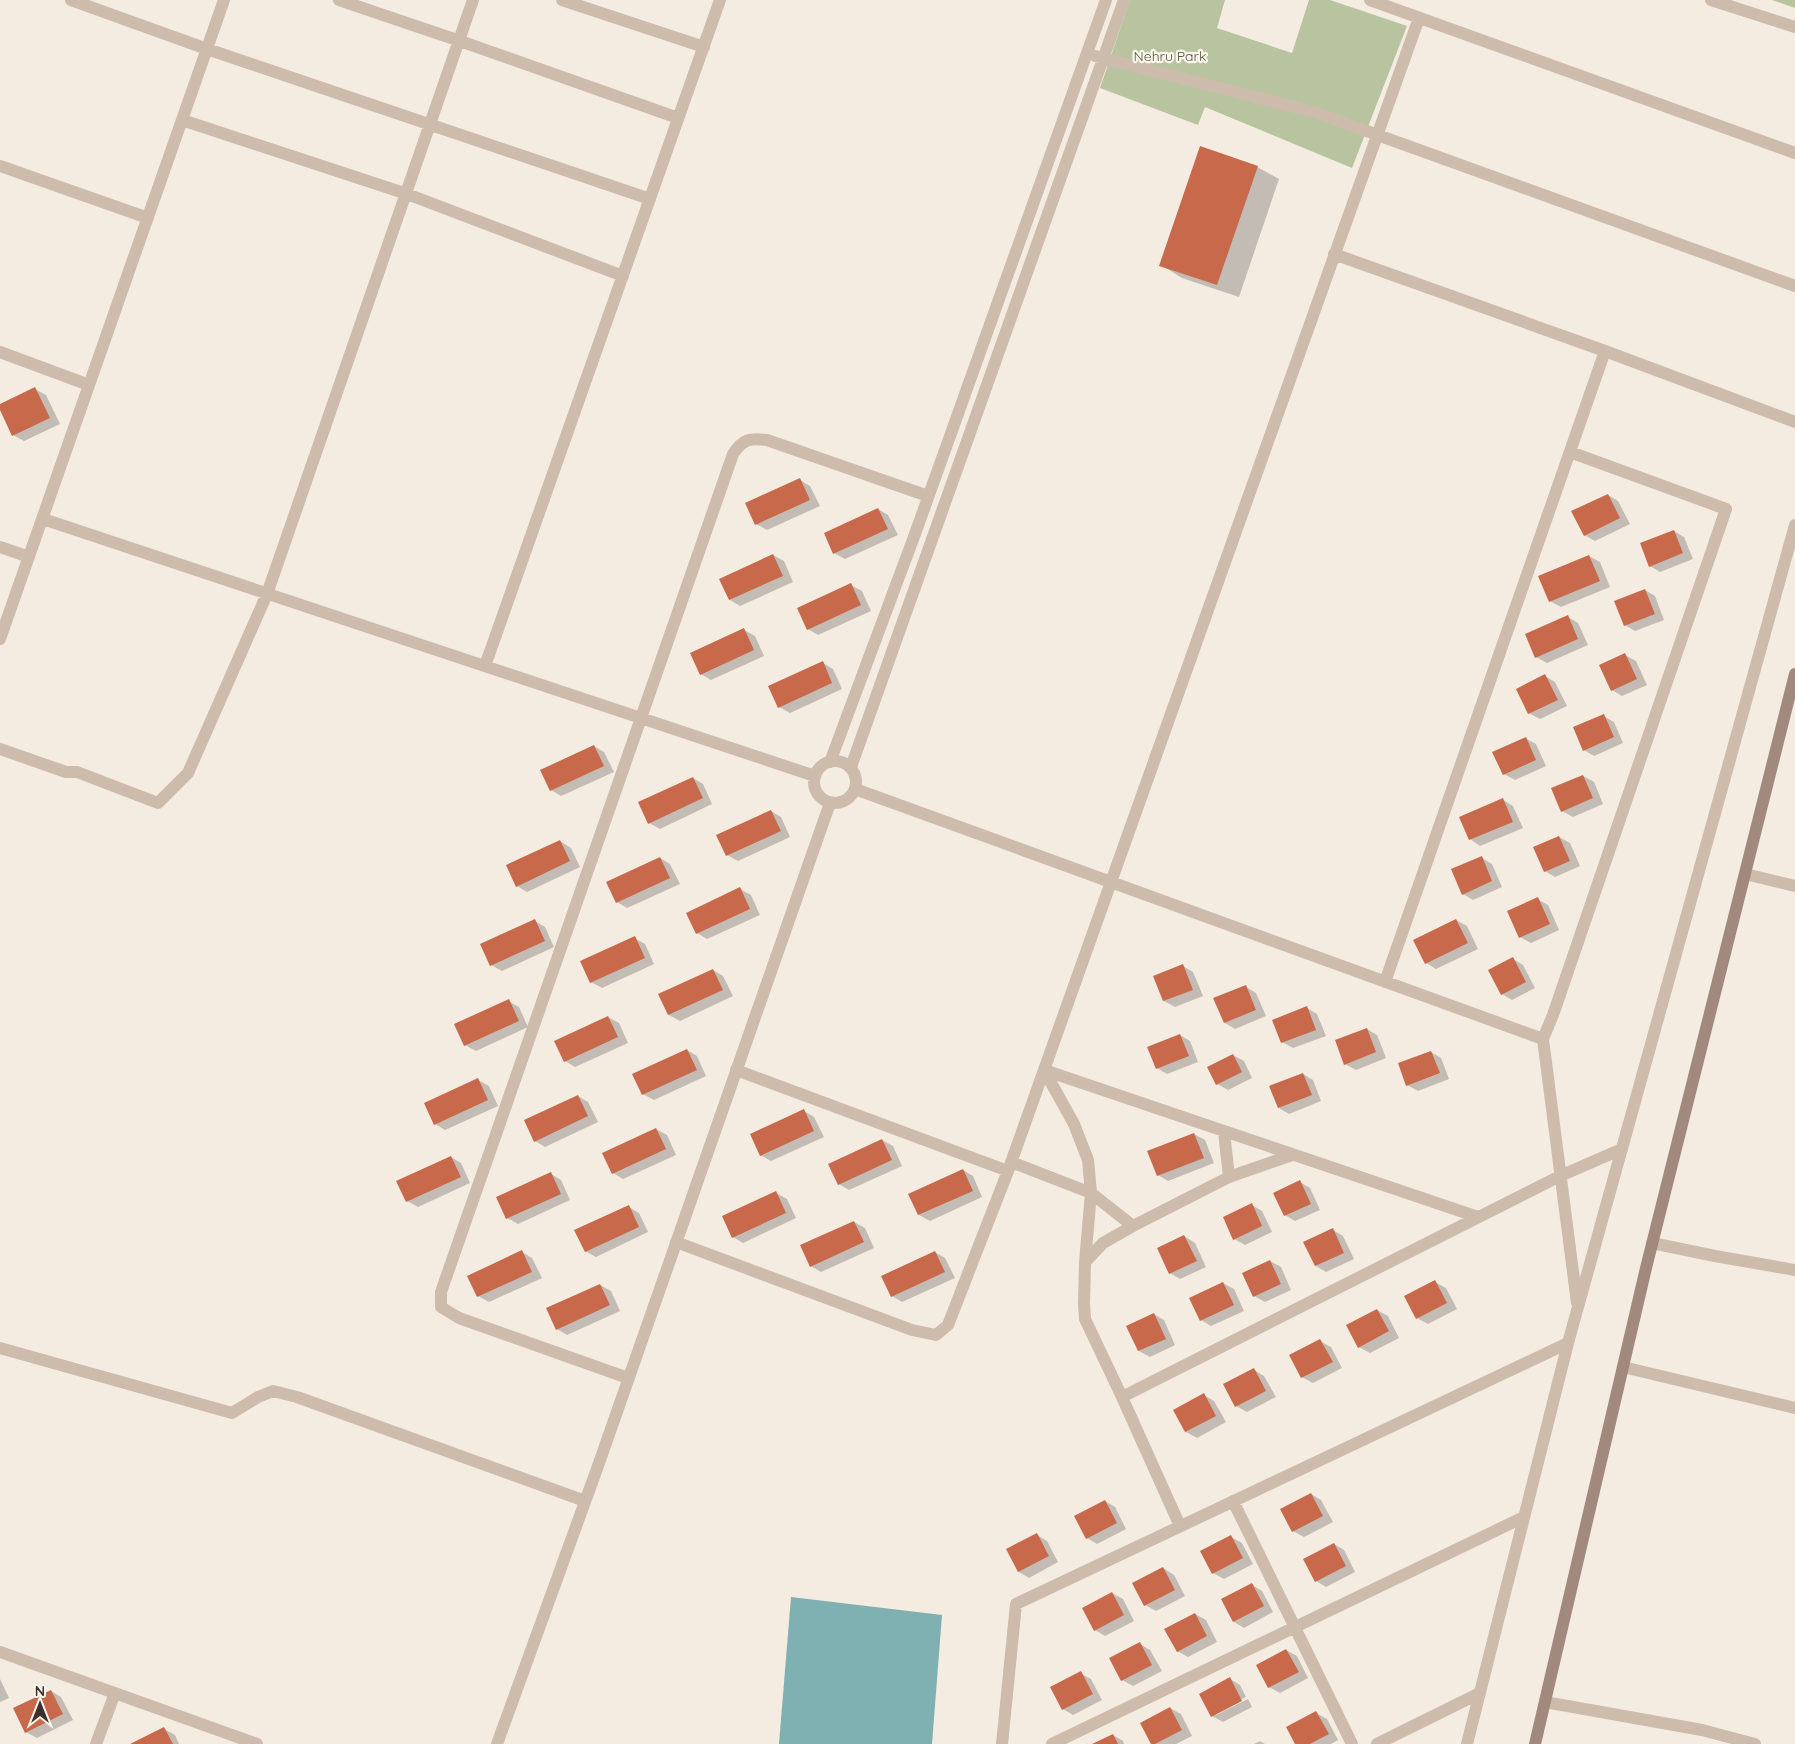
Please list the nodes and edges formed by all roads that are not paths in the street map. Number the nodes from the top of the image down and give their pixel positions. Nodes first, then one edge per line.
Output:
1 (71, 0) edge
2 (224, 0) edge
3 (339, 0) edge
4 (473, 0) edge
5 (562, 0) edge
6 (720, 0) edge
7 (1106, 0) edge
8 (1124, 0) edge
9 (1370, 0) edge
10 (1711, 0) edge
11 (1419, 18) junction
12 (1795, 27) edge
13 (460, 41) junction
14 (704, 48) junction
15 (207, 49) junction
16 (1087, 54) junction
17 (1103, 58) junction
18 (678, 118) junction
19 (182, 120) junction
20 (431, 124) junction
21 (1377, 135) junction
22 (1795, 153) edge
23 (0, 166) edge
24 (407, 194) junction
25 (650, 199) junction
26 (148, 218) junction
27 (1334, 254) junction
28 (623, 276) junction
29 (1795, 286) edge
30 (1604, 351) junction
31 (0, 352) edge
32 (89, 385) junction
33 (1795, 422) edge
34 (1570, 452) junction
35 (928, 496) junction
36 (42, 519) junction
37 (1795, 525) edge
38 (0, 547) edge
39 (29, 557) junction
40 (267, 594) junction
41 (0, 639) edge
42 (485, 666) junction
43 (1795, 674) edge
44 (642, 718) junction
45 (0, 748) edge
46 (830, 762) junction
47 (851, 767) junction
48 (815, 776) junction
49 (855, 789) junction
50 (830, 803) junction
51 (1745, 874) junction
52 (1110, 882) junction
53 (1795, 886) edge
54 (1385, 982) junction
55 (1543, 1039) junction
56 (736, 1070) junction
57 (1044, 1070) junction
58 (1224, 1132) junction
59 (1622, 1149) junction
60 (1292, 1155) junction
61 (1009, 1167) junction
62 (1560, 1176) junction
63 (1229, 1177) junction
64 (1091, 1193) junction
65 (1478, 1217) junction
66 (1133, 1226) junction
67 (676, 1242) junction
68 (1652, 1243) junction
69 (1085, 1262) junction
70 (1795, 1270) edge
71 (1578, 1310) junction
72 (1568, 1343) junction
73 (0, 1348) edge
74 (1623, 1367) junction
75 (628, 1378) junction
76 (1122, 1396) junction
77 (1795, 1408) edge
78 (585, 1501) junction
79 (1233, 1502) junction
80 (1524, 1517) junction
81 (1180, 1526) junction
82 (1294, 1628) junction
83 (0, 1652) edge
84 (115, 1693) junction
85 (1480, 1693) junction
86 (1545, 1702) junction
87 (96, 1744) edge
88 (257, 1744) edge
89 (497, 1744) edge
90 (1002, 1744) edge
91 (1052, 1744) edge
92 (1352, 1744) edge
93 (1377, 1744) edge
94 (1467, 1744) edge
95 (1535, 1744) edge
96 (1755, 1744) edge

1 - 15 street
2 - 15 street
3 - 13 street
4 - 13 street
5 - 14 street
6 - 14 street
7 - 16 street
8 - 17 street
9 - 11 street
10 - 12 street
11 - 21 street
11 - 22 street
13 - 18 street
13 - 20 street
14 - 18 street
15 - 19 street
15 - 20 street
16 - 17 street
16 - 35 street
17 - 21 street
17 - 47 street
18 - 25 street
19 - 24 street
19 - 26 street
20 - 24 street
20 - 25 street
21 - 27 street
21 - 29 street
23 - 26 street
24 - 28 street
24 - 40 street
25 - 28 street
26 - 32 street
27 - 30 street
27 - 52 street
28 - 42 street
30 - 33 street
30 - 34 street
31 - 32 street
32 - 36 street
34 - 54 street
34 - 55 street
35 - 44 street
35 - 46 street
36 - 39 street
36 - 40 street
37 - 59 street
38 - 39 street
39 - 41 street
40 - 42 street
40 - 45 street
42 - 44 street
43 - 51 street
44 - 48 street
44 - 75 street
46 - 47 street
46 - 48 street
47 - 49 street
48 - 50 street
49 - 50 street
49 - 52 street
50 - 56 street
51 - 53 street
51 - 68 street
52 - 54 street
52 - 57 street
54 - 55 street
55 - 62 street
56 - 61 street
56 - 67 street
57 - 58 street
57 - 61 street
57 - 64 street
58 - 60 street
58 - 63 street
59 - 62 street
59 - 71 street
60 - 63 street
60 - 65 street
61 - 64 street
61 - 67 street
62 - 65 street
62 - 71 street
63 - 66 street
64 - 66 street
64 - 69 street
65 - 76 street
66 - 69 street
67 - 75 street
68 - 70 street
68 - 74 street
69 - 76 street
71 - 72 street
72 - 79 street
72 - 80 street
73 - 78 street
74 - 77 street
74 - 86 street
75 - 78 street
76 - 81 street
78 - 89 street
79 - 81 street
79 - 82 street
80 - 82 street
80 - 85 street
81 - 90 street
82 - 91 street
82 - 92 street
83 - 84 street
84 - 87 street
84 - 88 street
85 - 93 street
85 - 94 street
86 - 95 street
86 - 96 street

